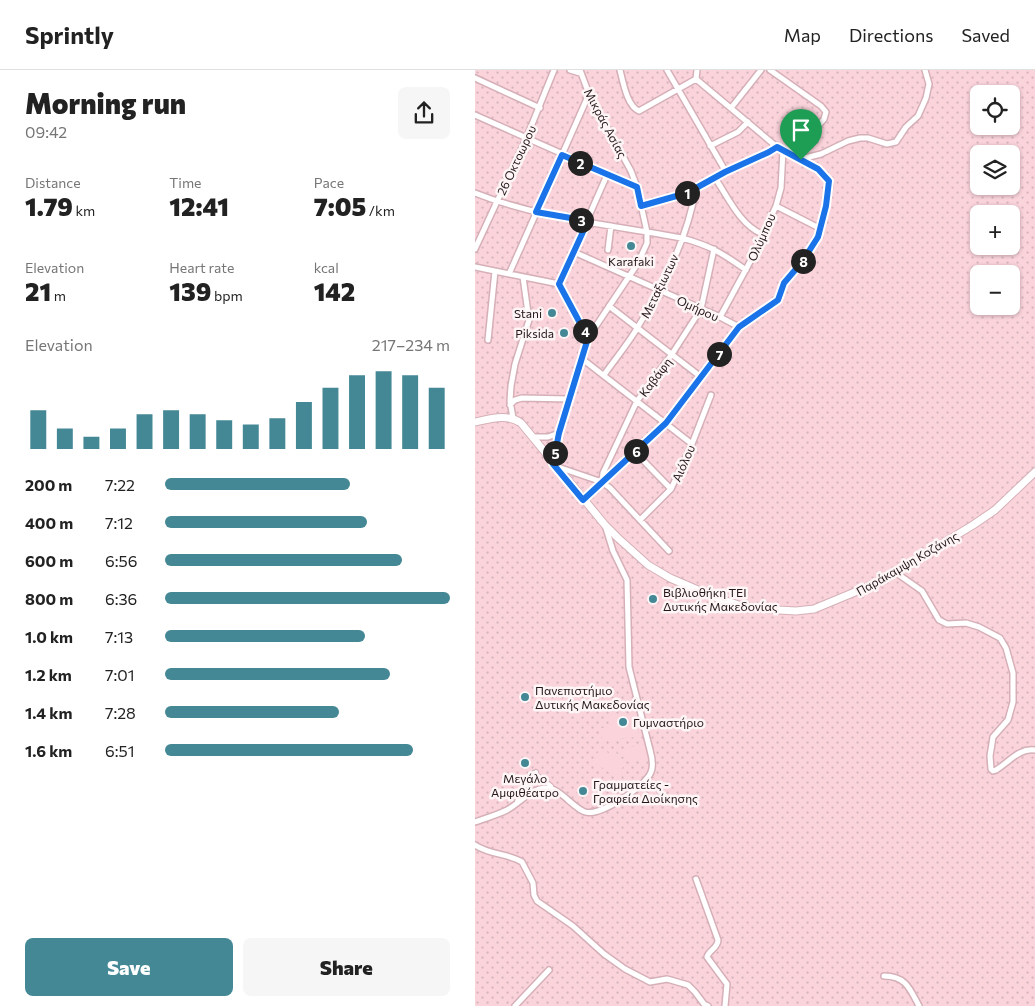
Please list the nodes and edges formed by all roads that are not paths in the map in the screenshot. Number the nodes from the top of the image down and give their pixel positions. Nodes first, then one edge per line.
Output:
1 (554, 70) edge
2 (570, 70) edge
3 (620, 70) edge
4 (667, 70) edge
5 (697, 70) edge
6 (761, 70) edge
7 (770, 70) edge
8 (925, 70) edge
9 (580, 71) edge
10 (475, 78) edge
11 (696, 79) junction
12 (677, 88) junction
13 (589, 94) junction
14 (539, 108) junction
15 (731, 108) junction
16 (475, 116) edge
17 (748, 122) junction
18 (526, 139) junction
19 (710, 146) junction
20 (777, 147) junction
21 (783, 150) junction
22 (562, 155) junction
23 (793, 156) junction
24 (801, 160) junction
25 (725, 172) junction
26 (607, 175) junction
27 (715, 178) junction
28 (637, 187) junction
29 (696, 188) junction
30 (475, 193) edge
31 (497, 202) junction
32 (641, 206) junction
33 (775, 206) junction
34 (536, 212) junction
35 (588, 221) junction
36 (611, 226) junction
37 (821, 229) junction
38 (647, 232) junction
39 (763, 234) junction
40 (681, 238) junction
41 (714, 248) junction
42 (475, 249) edge
43 (608, 250) dead end
44 (574, 252) junction
45 (475, 267) edge
46 (746, 270) junction
47 (495, 272) junction
48 (509, 274) junction
49 (523, 277) junction
50 (628, 277) junction
51 (559, 284) junction
52 (659, 291) junction
53 (609, 306) junction
54 (701, 309) junction
55 (720, 317) junction
56 (638, 327) junction
57 (739, 327) junction
58 (588, 338) junction
59 (488, 340) dead end
60 (672, 354) junction
61 (581, 358) junction
62 (604, 375) junction
63 (701, 377) junction
64 (711, 395) dead end
65 (569, 399) junction
66 (637, 401) junction
67 (510, 405) junction
68 (513, 418) junction
69 (475, 422) edge
70 (666, 423) junction
71 (559, 433) junction
72 (534, 437) junction
73 (692, 444) junction
74 (635, 452) junction
75 (554, 464) junction
76 (1035, 472) edge
77 (601, 482) junction
78 (671, 489) junction
79 (583, 500) junction
80 (640, 520) junction
81 (605, 525) junction
82 (669, 551) dead end
83 (895, 572) junction
84 (1035, 750) edge
85 (550, 788) junction
86 (517, 802) junction
87 (475, 822) edge
88 (475, 845) edge
89 (696, 879) dead end
90 (549, 970) dead end
91 (884, 976) dead end
92 (515, 1006) edge
93 (707, 1006) edge
94 (725, 1006) edge
95 (919, 1006) edge

1 - 14 street, 26 Οκτοωρου
2 - 9 street
3 - 12 street
4 - 12 street
5 - 11 street
6 - 15 street
7 - 23 street
8 - 24 street
9 - 13 street, Μικράς Ασίας
10 - 14 street
11 - 12 street
11 - 15 street
12 - 19 street
13 - 22 street
13 - 28 street, Μικράς Ασίας
14 - 18 street, 26 Οκτοωρου
15 - 17 street
16 - 18 street
17 - 19 street
17 - 20 street
18 - 22 street
18 - 31 street, 26 Οκτοωρου
19 - 25 street
20 - 21 street
20 - 25 street
21 - 23 street
21 - 33 street, Ολύμπου
22 - 26 street
22 - 34 street
23 - 24 street
24 - 37 street
25 - 27 street
26 - 28 street
26 - 35 street
27 - 29 street
27 - 39 street
28 - 32 street, Μικράς Ασίας
29 - 32 street
29 - 40 street, Μεταξιωτων
30 - 31 street
31 - 34 street
31 - 42 street, 26 Οκτοωρου
32 - 38 street, Μικράς Ασίας
33 - 37 street
33 - 39 street, Ολύμπου
34 - 35 street
34 - 48 street
35 - 36 street
35 - 44 street
36 - 38 street
36 - 43 street
37 - 57 street
38 - 40 street
38 - 50 street, Μικράς Ασίας
39 - 46 street, Ολύμπου
40 - 41 street
40 - 52 street, Μεταξιωτων
41 - 46 street
41 - 54 street, Καβάφη
44 - 50 street, Ομήρου
44 - 51 street
45 - 47 street
46 - 55 street, Ολύμπου
47 - 48 street
47 - 59 street
48 - 49 street
49 - 51 street
49 - 67 street
50 - 52 street, Ομήρου
50 - 53 street, Μικράς Ασίας
51 - 58 street
52 - 54 street, Ομήρου
52 - 56 street, Μεταξιωτων
53 - 56 street
53 - 58 street, Μικράς Ασίας
54 - 55 street, Ομήρου
54 - 60 street, Καβάφη
55 - 57 street, Ομήρου
56 - 60 street
56 - 62 street, Μεταξιωτων
57 - 63 street
58 - 61 street, Μικράς Ασίας
60 - 63 street
60 - 66 street, Καβάφη
61 - 62 street
61 - 65 street, Μικράς Ασίας
62 - 66 street
63 - 70 street
64 - 73 street, Αιόλου
65 - 67 street
65 - 71 street, Μικράς Ασίας
66 - 70 street
66 - 77 street, Καβάφη
67 - 68 street
68 - 69 main road
68 - 72 main road, Παράκαμψη Κοζάνης
70 - 73 street
70 - 74 street
71 - 72 street
71 - 75 street, Μικράς Ασίας
72 - 75 main road, Παράκαμψη Κοζάνης
73 - 78 street, Αιόλου
74 - 77 street
74 - 78 street
75 - 77 street
75 - 79 main road, Παράκαμψη Κοζάνης
76 - 83 main road, Παράκαμψη Κοζάνης
77 - 79 street, Καβάφη
77 - 80 street
78 - 80 street, Αιόλου
79 - 81 main road, Παράκαμψη Κοζάνης
80 - 82 street
81 - 83 main road, Παράκαμψη Κοζάνης
81 - 85 street
83 - 84 street
85 - 86 street
85 - 86 street
86 - 87 street
88 - 93 street
89 - 94 street
90 - 92 street
91 - 95 street

